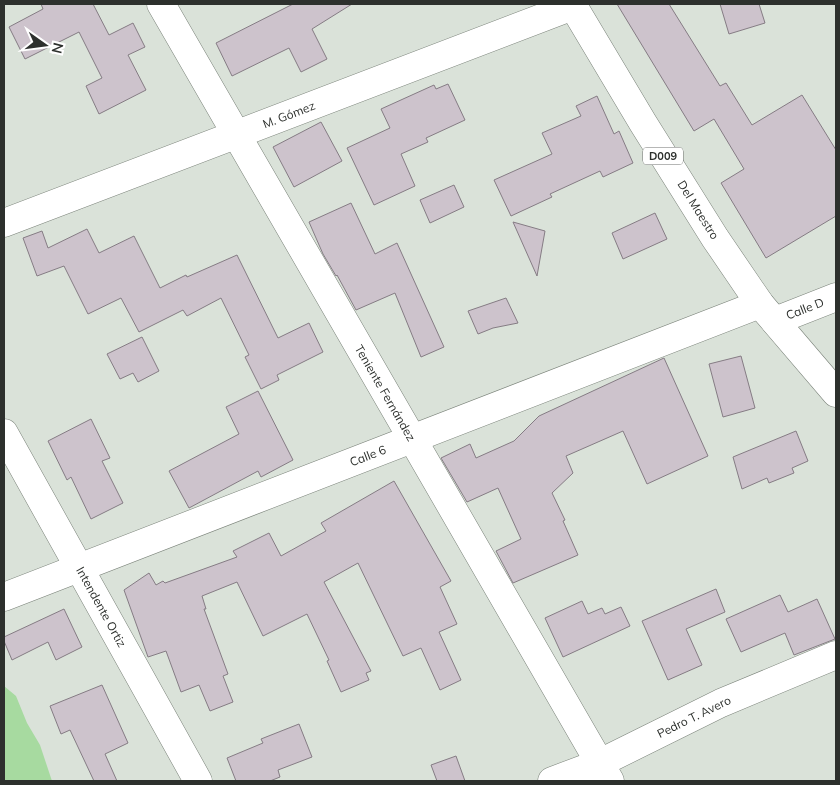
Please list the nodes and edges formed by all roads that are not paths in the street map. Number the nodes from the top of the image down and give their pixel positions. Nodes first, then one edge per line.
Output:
1 (161, 4) edge
2 (573, 5) edge
3 (237, 135) junction
4 (4, 223) edge
5 (836, 297) edge
6 (773, 320) junction
7 (836, 393) edge
8 (4, 433) edge
9 (412, 438) junction
10 (79, 569) junction
11 (4, 597) edge
12 (836, 655) edge
13 (605, 772) edge
14 (198, 781) edge
15 (552, 781) edge

1 - 3 street, Teniente Fernández
2 - 3 street, M. Gómez
2 - 6 street, Del Maestro / D009
3 - 4 street, M. Gómez
3 - 9 street, Teniente Fernández
5 - 6 street, Calle D
6 - 7 street, D009
6 - 9 street, Calle 6
8 - 10 street, Intendente Ortiz
9 - 10 street, Calle 6
9 - 13 street, Teniente Fernández
10 - 11 street, Calle 6
10 - 14 street, Intendente Ortiz
12 - 13 street, Pedro T. Avero
13 - 15 street, Pedro T. Avero

